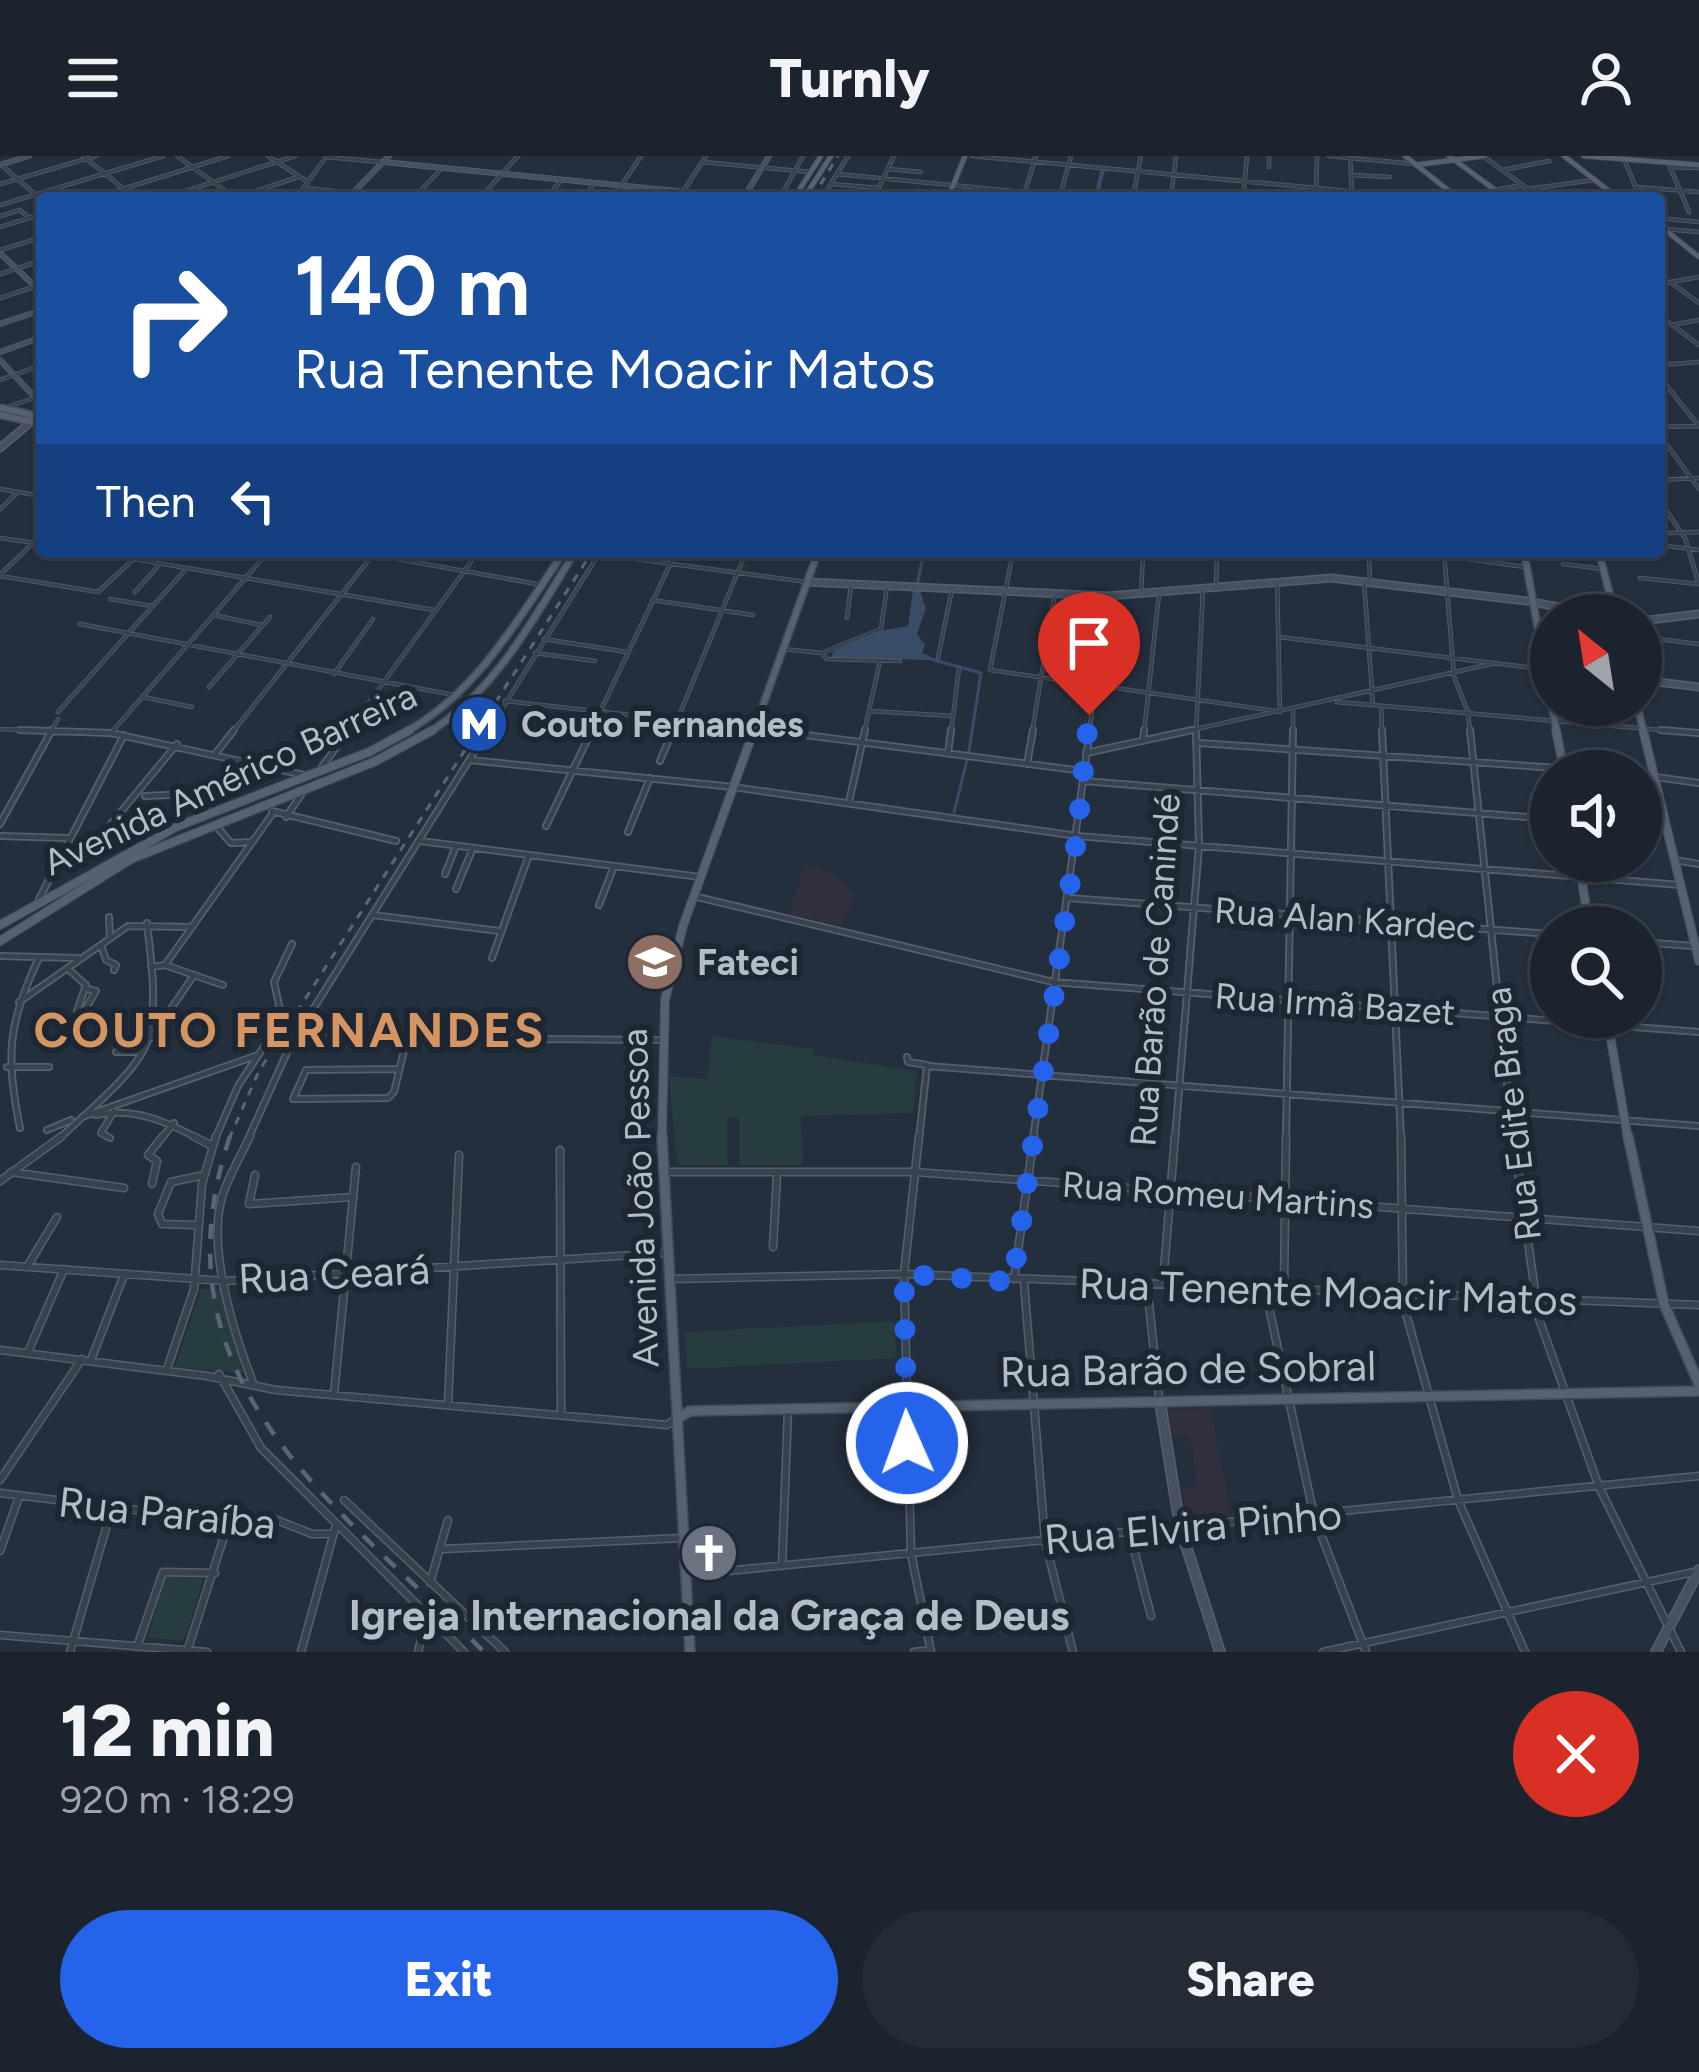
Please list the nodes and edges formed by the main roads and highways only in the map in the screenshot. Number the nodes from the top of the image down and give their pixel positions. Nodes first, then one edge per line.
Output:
1 (821, 156) edge
2 (831, 156) edge
3 (968, 156) edge
4 (1405, 156) edge
5 (1466, 156) edge
6 (1483, 156) edge
7 (1567, 156) edge
8 (1584, 156) edge
9 (1452, 158) edge
10 (1626, 159) edge
11 (1652, 159) edge
12 (1415, 164) junction
13 (1699, 165) edge
14 (798, 192) edge
15 (808, 192) edge
16 (950, 192) edge
17 (1450, 192) edge
18 (1497, 192) edge
19 (1612, 192) edge
20 (1613, 192) edge
21 (1665, 230) edge
22 (1696, 255) edge
23 (1, 410) edge
24 (36, 419) edge
25 (36, 422) edge
26 (561, 558) edge
27 (571, 558) edge
28 (816, 558) edge
29 (1524, 558) edge
30 (1600, 558) edge
31 (1531, 594) edge
32 (1610, 594) edge
33 (528, 606) junction
34 (539, 608) junction
35 (1642, 726) edge
36 (311, 778) junction
37 (283, 786) junction
38 (266, 802) junction
39 (0, 923) edge
40 (0, 941) edge
41 (1697, 946) edge
42 (1699, 961) edge
43 (1610, 1038) edge
44 (1699, 1387) edge
45 (678, 1418) junction
46 (690, 1652) edge

1 - 14 main road
2 - 15 main road
3 - 16 main road
4 - 12 main road
5 - 9 main road
6 - 9 main road
7 - 19 main road
7 - 20 main road
8 - 11 main road
9 - 12 main road
9 - 18 main road
10 - 11 main road
11 - 13 main road
12 - 17 main road
21 - 22 main road
23 - 24 main road
23 - 25 main road
26 - 33 main road, Avenida Américo Barreira
27 - 34 main road, Avenida Américo Barreira
28 - 45 main road, Avenida João Pessoa
29 - 31 main road
30 - 32 main road
33 - 34 main road
33 - 36 main road, Avenida Américo Barreira
34 - 36 main road, Avenida Américo Barreira
35 - 41 main road
36 - 37 main road, Avenida Américo Barreira
36 - 38 main road, Avenida Américo Barreira
37 - 38 main road
37 - 39 main road, Avenida Américo Barreira
38 - 40 main road, Avenida Américo Barreira
41 - 42 main road
43 - 44 main road
44 - 45 main road, Rua Barão de Sobral
45 - 46 main road, Avenida João Pessoa

